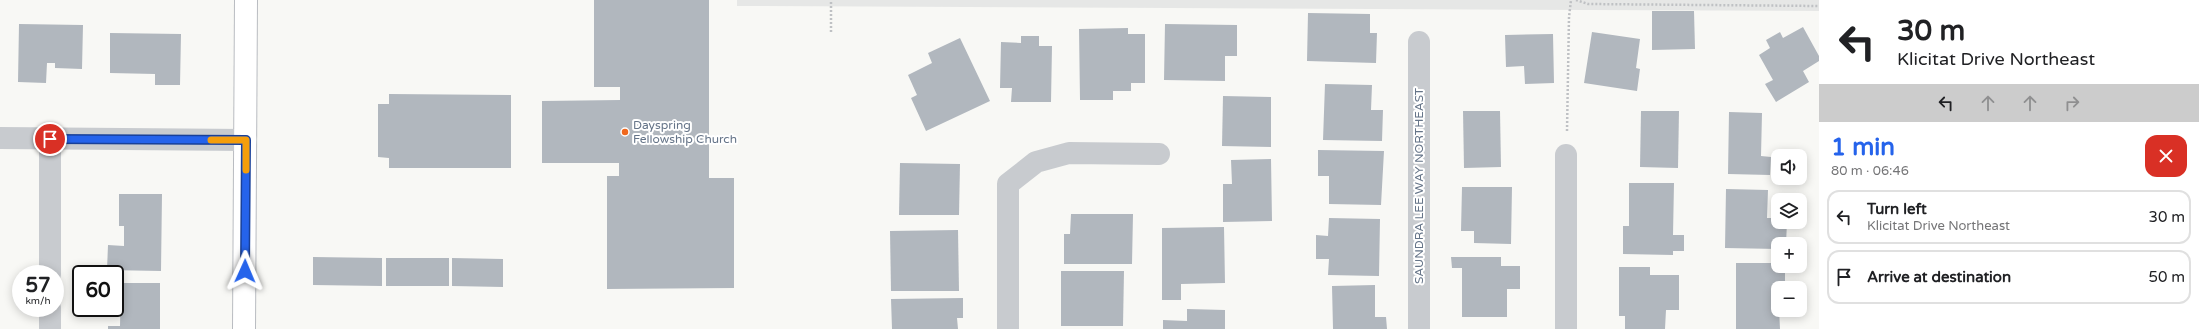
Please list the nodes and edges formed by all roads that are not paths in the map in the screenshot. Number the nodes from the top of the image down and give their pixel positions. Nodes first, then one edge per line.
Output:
1 (246, 0) edge
2 (1419, 42) dead end
3 (0, 138) edge
4 (50, 139) junction
5 (246, 140) junction
6 (1159, 154) dead end
7 (1566, 155) road end
8 (50, 265) edge
9 (50, 317) edge
10 (50, 329) edge
11 (244, 329) edge
12 (1008, 329) edge
13 (1419, 329) edge
14 (1566, 329) edge

1 - 5 main road
2 - 13 street, SAUNDRA LEE WAY NORTHEAST
3 - 4 street
4 - 5 street
4 - 8 street
5 - 11 main road
6 - 12 street
7 - 14 street
9 - 10 street

